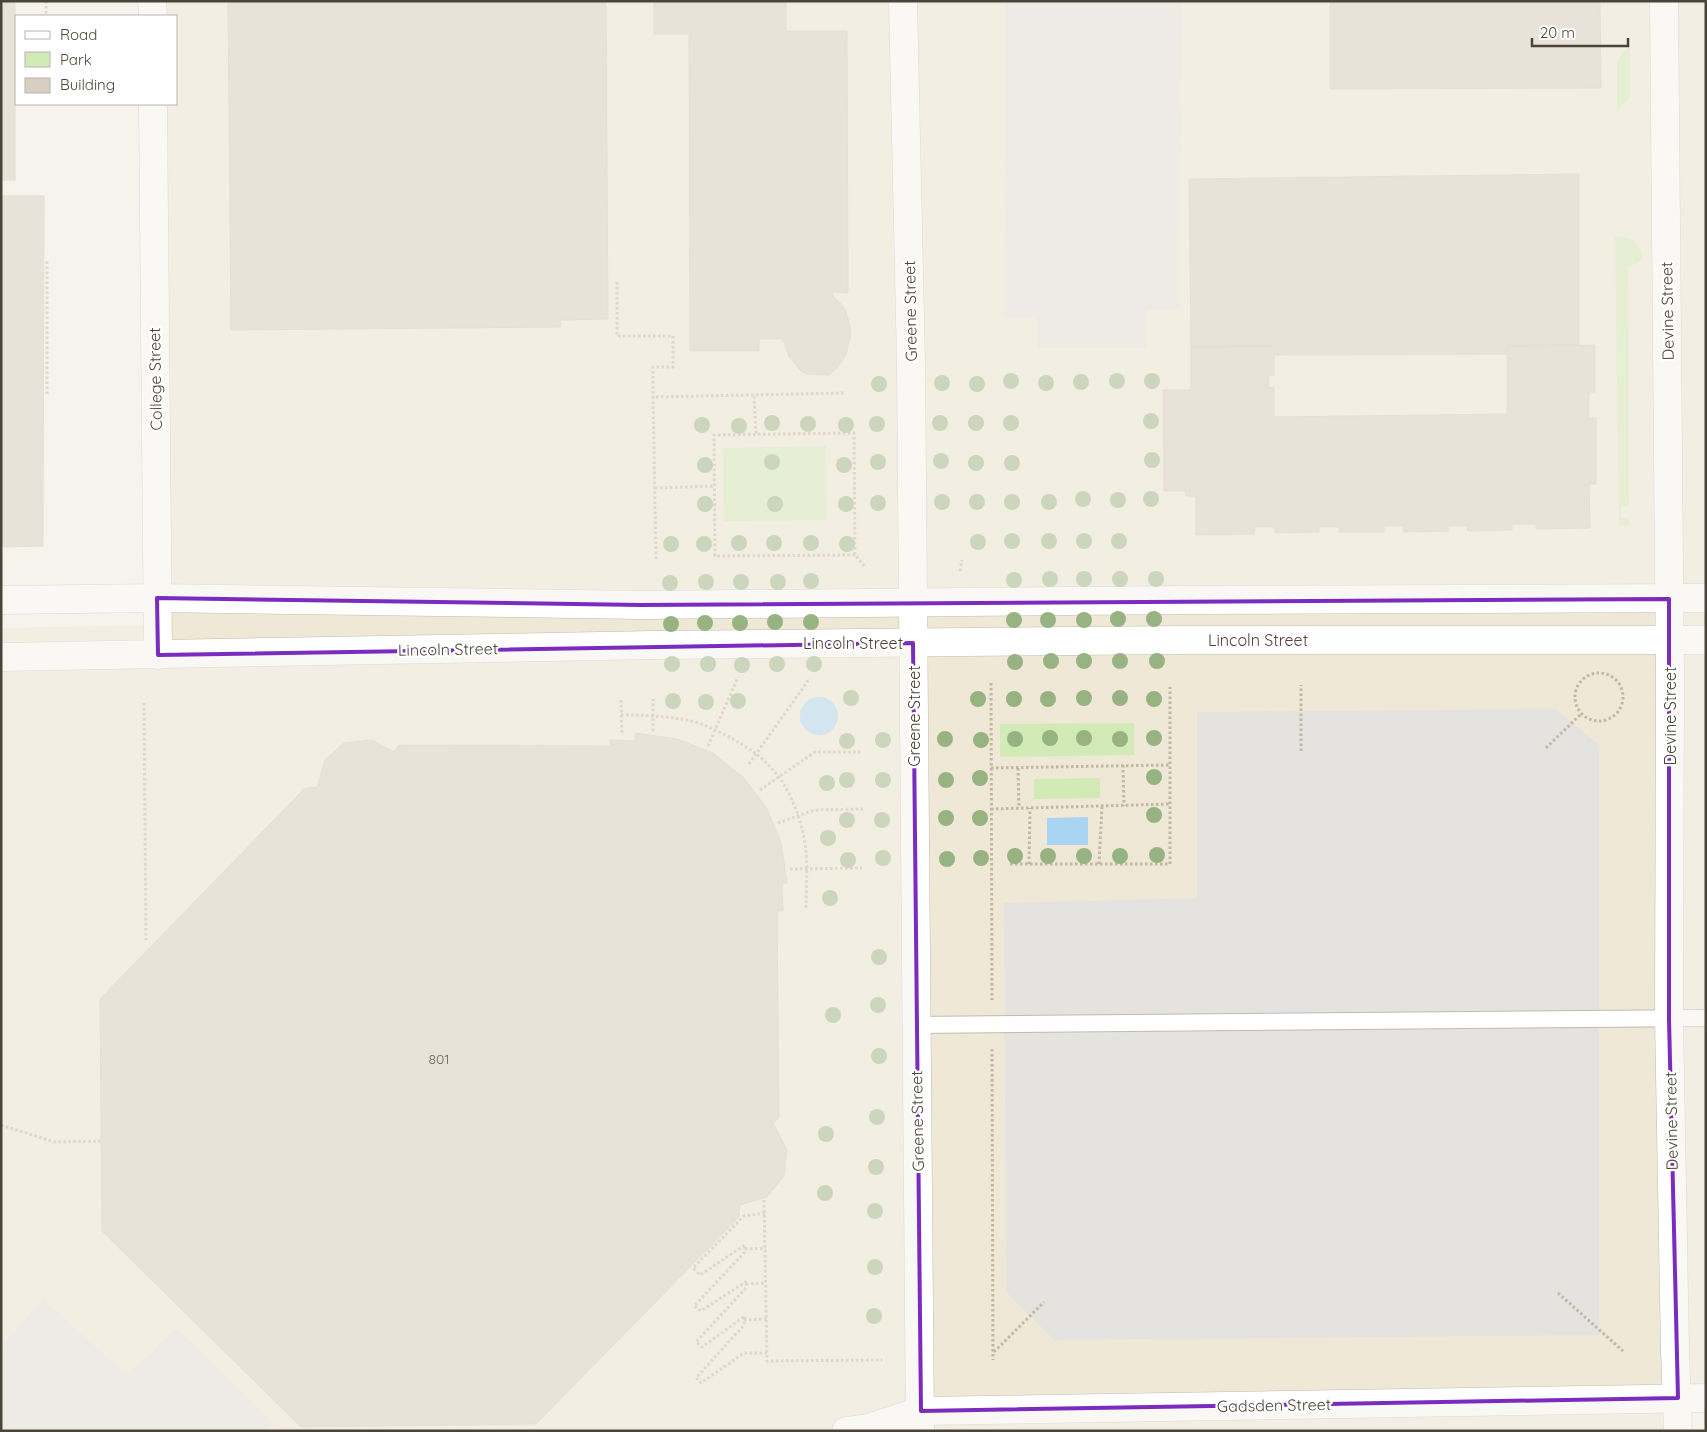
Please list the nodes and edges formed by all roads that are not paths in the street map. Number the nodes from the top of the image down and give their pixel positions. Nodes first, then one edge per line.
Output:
1 (152, 1) edge
2 (903, 1) edge
3 (1664, 1) edge
4 (153, 15) edge
5 (153, 105) edge
6 (157, 598) junction
7 (1669, 598) junction
8 (1706, 598) edge
9 (1, 600) edge
10 (913, 602) junction
11 (1670, 640) junction
12 (1706, 640) edge
13 (913, 643) junction
14 (158, 655) junction
15 (1, 657) edge
16 (1706, 1018) edge
17 (1669, 1019) junction
18 (916, 1025) junction
19 (1678, 1398) junction
20 (1706, 1398) edge
21 (920, 1421) edge
22 (846, 1431) edge
23 (1678, 1431) edge

1 - 4 street
2 - 10 street, Greene Street
3 - 7 street, Devine Street
5 - 6 street, College Street
6 - 9 street
6 - 10 street
6 - 14 street, College Street
7 - 8 street
7 - 10 street
7 - 11 street, Devine Street
10 - 13 street, Greene Street
11 - 12 street, Lincoln Street
11 - 13 street, Lincoln Street
11 - 17 street, Devine Street
13 - 14 street, Lincoln Street
13 - 18 street, Greene Street
14 - 15 street, Lincoln Street
16 - 17 lane
17 - 18 lane
17 - 19 street, Devine Street
18 - 21 street, Greene Street
19 - 20 street, Gadsden Street
19 - 21 street, Gadsden Street
19 - 23 street, Devine Street
21 - 22 street, Gadsden Street

